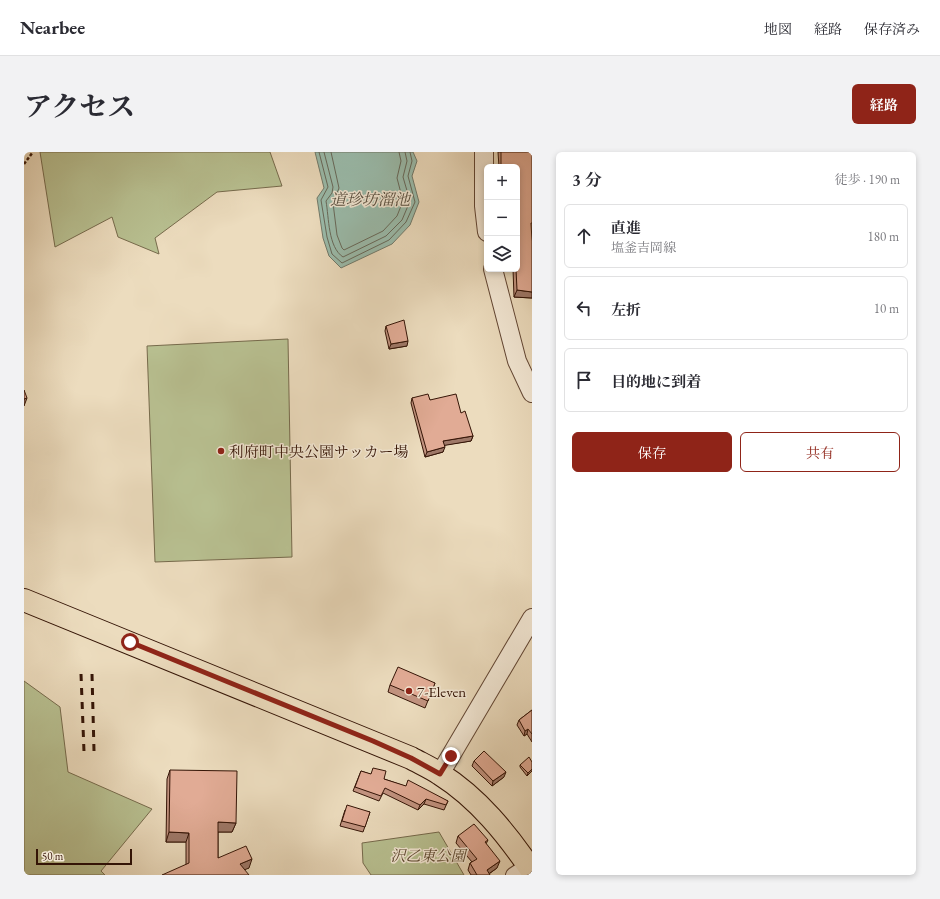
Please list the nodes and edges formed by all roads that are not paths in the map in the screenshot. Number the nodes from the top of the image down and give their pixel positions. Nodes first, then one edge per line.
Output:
1 (484, 152) edge
2 (484, 200) edge
3 (494, 272) edge
4 (532, 392) edge
5 (24, 600) edge
6 (532, 618) edge
7 (440, 774) junction
8 (524, 870) edge

1 - 2 street
3 - 4 street
5 - 7 main road
6 - 7 street
7 - 8 main road

